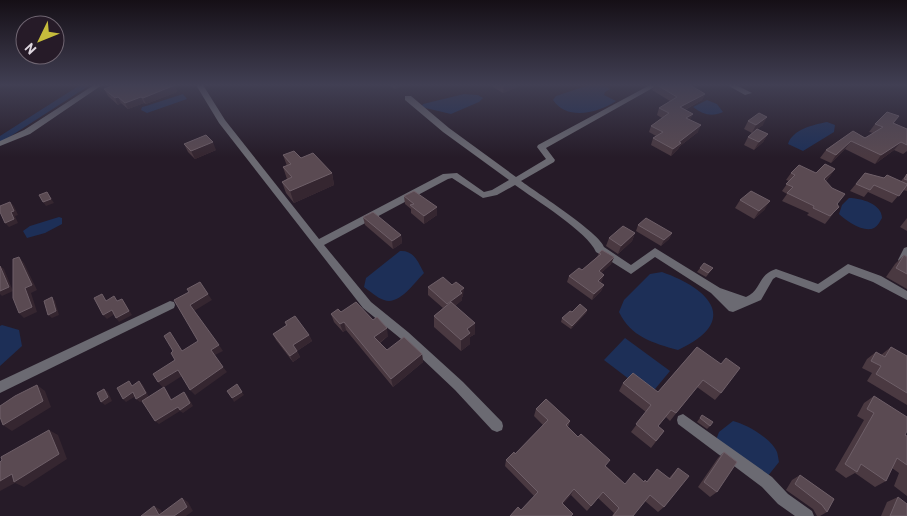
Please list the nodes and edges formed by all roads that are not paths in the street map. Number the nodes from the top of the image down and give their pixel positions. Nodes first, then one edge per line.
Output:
1 (62, 109) edge
2 (214, 109) edge
3 (421, 109) edge
4 (611, 109) edge
5 (0, 144) edge
6 (514, 181) junction
7 (318, 244) junction
8 (907, 251) edge
9 (907, 265) edge
10 (907, 296) edge
11 (170, 305) dead end
12 (0, 387) edge
13 (683, 420) dead end
14 (497, 426) dead end
15 (807, 516) edge

1 - 5 street
2 - 7 street
3 - 6 street
4 - 6 street
6 - 7 street
6 - 10 street
7 - 14 street
8 - 9 street
11 - 12 street
13 - 15 street

